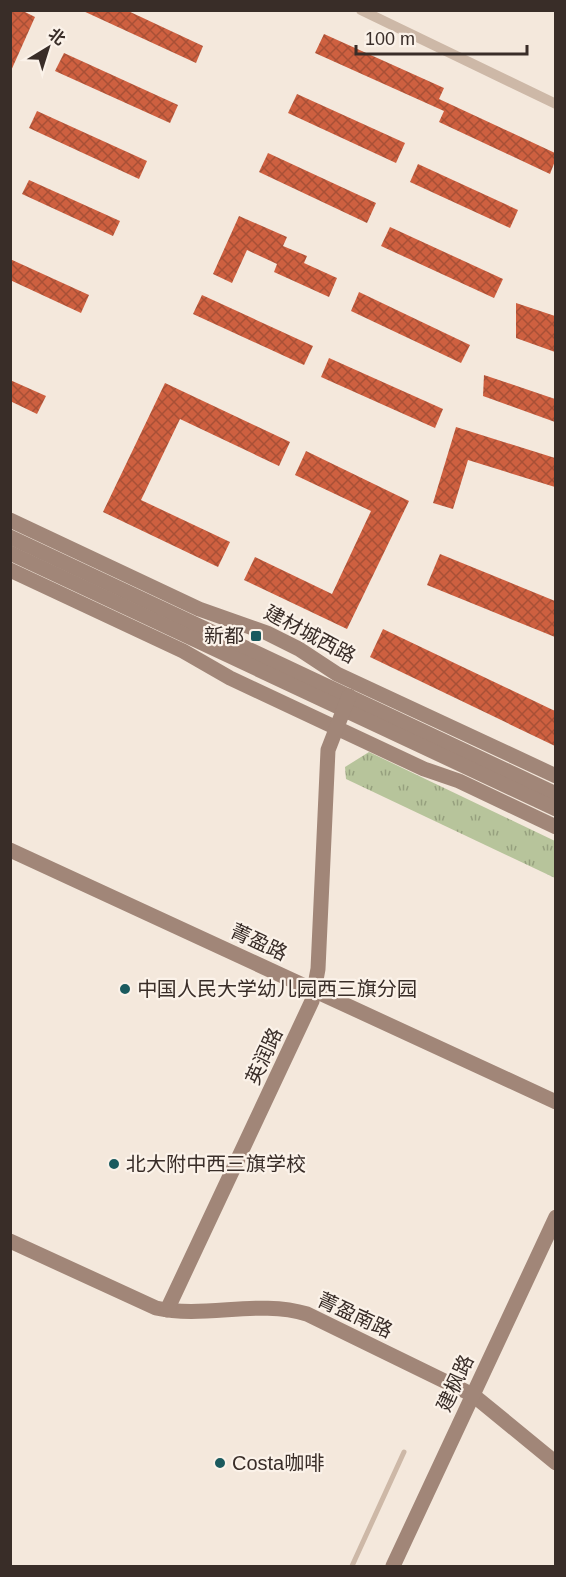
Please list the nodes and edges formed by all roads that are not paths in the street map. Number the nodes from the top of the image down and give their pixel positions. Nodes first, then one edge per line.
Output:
1 (361, 10) edge
2 (555, 104) edge
3 (10, 520) edge
4 (10, 537) edge
5 (10, 553) edge
6 (10, 570) edge
7 (346, 703) junction
8 (335, 727) junction
9 (555, 776) edge
10 (555, 794) edge
11 (555, 809) edge
12 (555, 827) edge
13 (10, 850) edge
14 (315, 991) junction
15 (555, 1102) edge
16 (555, 1217) edge
17 (10, 1241) edge
18 (167, 1310) junction
19 (473, 1395) junction
20 (404, 1452) dead end
21 (555, 1463) edge
22 (352, 1566) edge
23 (393, 1566) edge

1 - 2 street
3 - 9 street, 建材城西路
4 - 7 street, 建材城西路
5 - 7 street, 建材城西路
6 - 8 street
7 - 8 street, 英润路
7 - 10 street, 建材城西路
7 - 11 street, 建材城西路
8 - 12 street
8 - 14 street, 英润路
13 - 14 street, 菁盈路
14 - 15 street, 菁盈路
14 - 18 street, 英润路
16 - 19 street, 建枫路
17 - 18 street, 菁盈南路
18 - 19 street, 菁盈南路
19 - 21 street, 菁盈南路
19 - 23 street, 建枫路
20 - 22 lane

